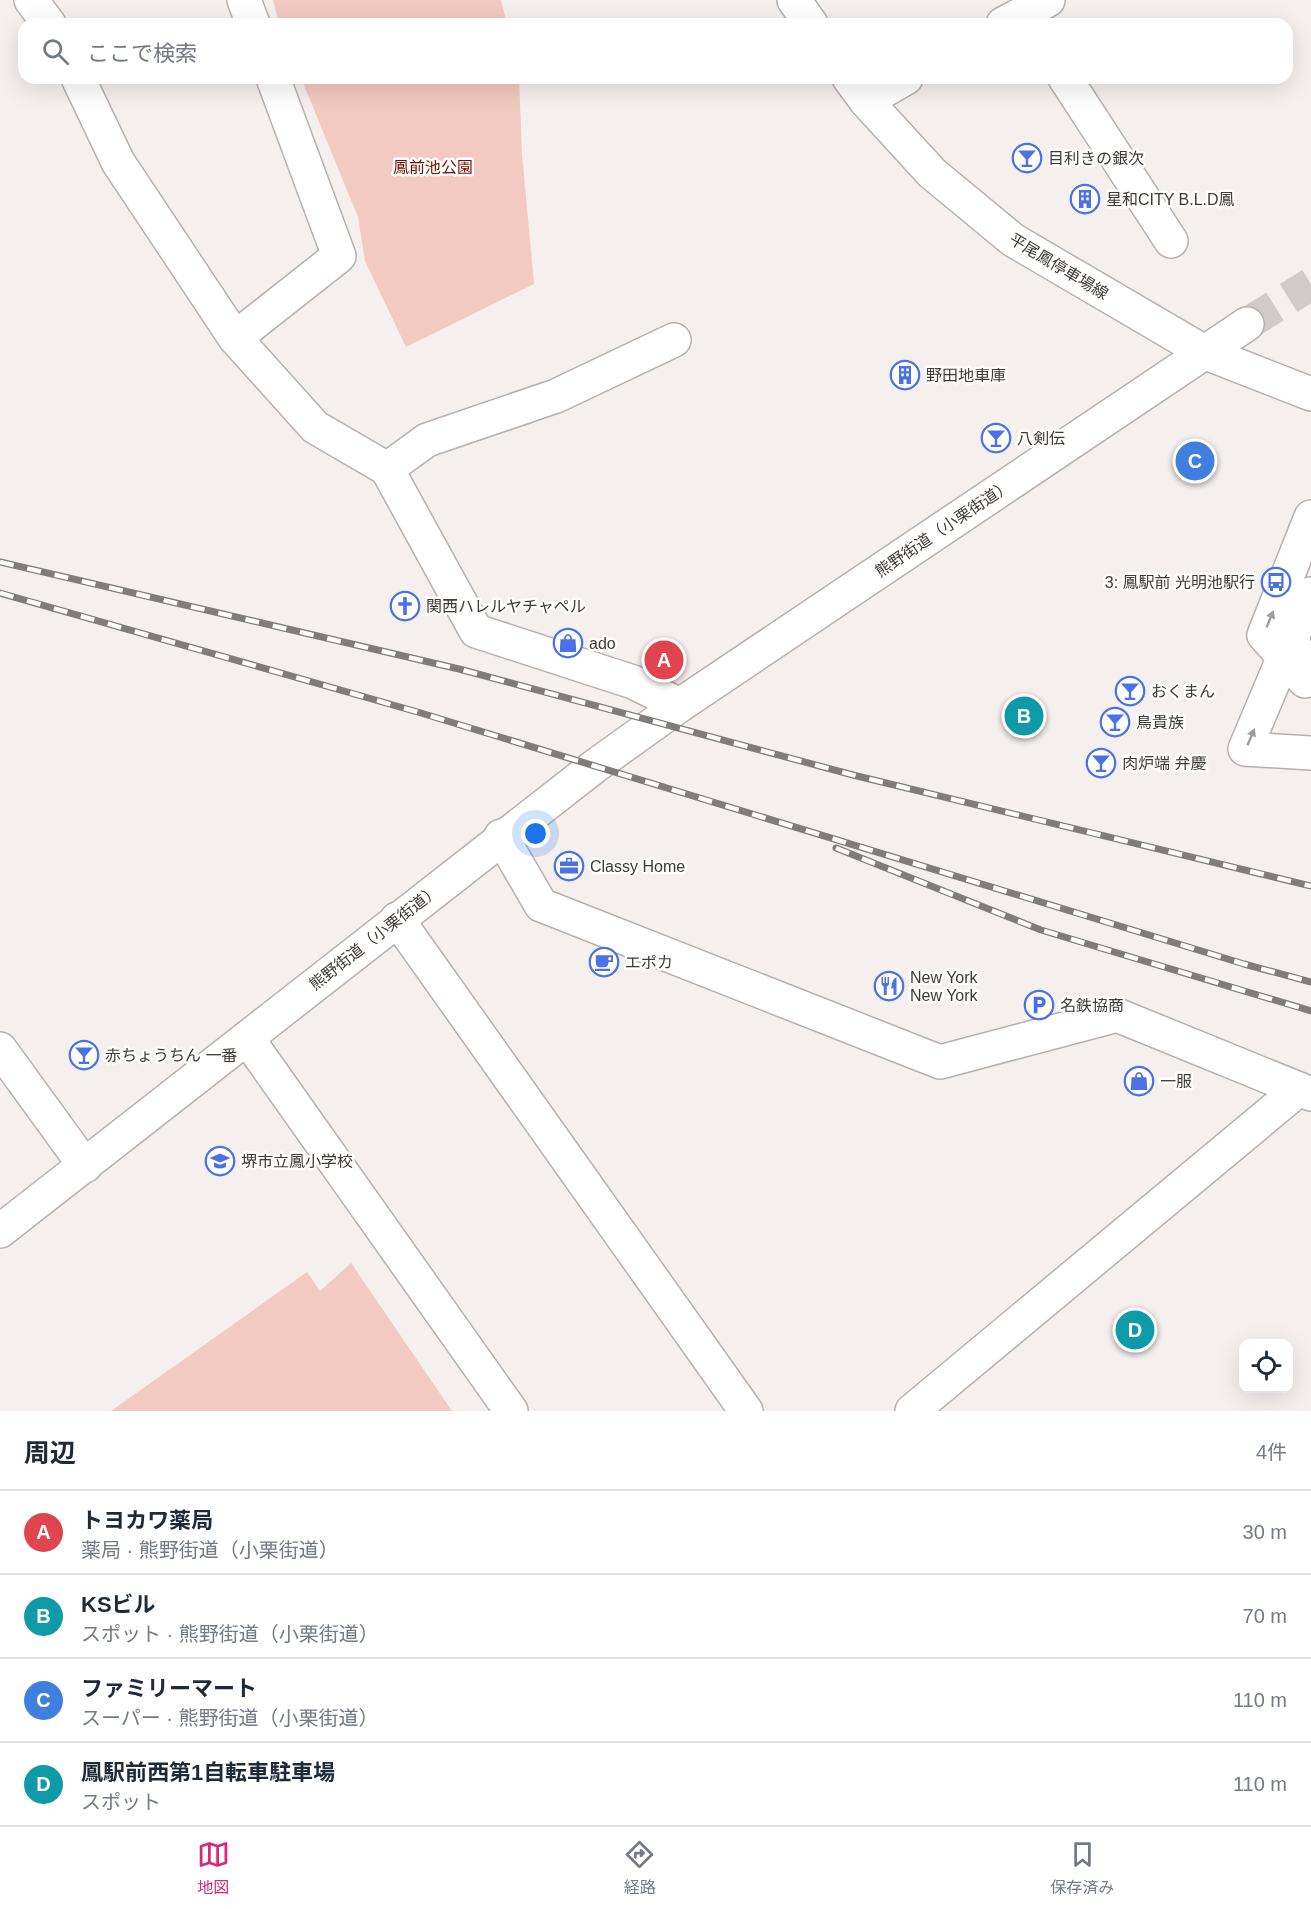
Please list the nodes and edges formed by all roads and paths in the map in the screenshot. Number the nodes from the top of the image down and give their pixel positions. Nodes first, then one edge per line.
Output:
1 (31, 0) edge
2 (244, 0) edge
3 (794, 0) edge
4 (44, 18) edge
5 (251, 18) edge
6 (807, 18) edge
7 (81, 84) edge
8 (275, 84) edge
9 (882, 84) edge
10 (1069, 84) edge
11 (857, 90) edge
12 (1171, 241) dead end
13 (1247, 324) tunnel mouth
14 (235, 338) junction
15 (674, 340) dead end
16 (1206, 353) junction
17 (1311, 394) edge
18 (387, 469) junction
19 (1311, 517) edge
20 (1311, 594) edge
21 (1298, 666) edge
22 (680, 705) junction
23 (1311, 753) edge
24 (501, 836) junction
25 (397, 919) junction
26 (247, 1038) junction
27 (0, 1049) edge
28 (1305, 1092) edge
29 (86, 1166) junction
30 (0, 1231) edge
31 (511, 1411) edge
32 (746, 1411) edge
33 (912, 1411) edge

1 - 4 street
2 - 5 street
3 - 6 street
7 - 14 street
8 - 14 street
9 - 11 street
10 - 12 street
11 - 16 street, 平尾鳳停車場線
13 - 16 street, 熊野街道（小栗街道）
14 - 18 street
15 - 18 street
16 - 17 street, 平尾鳳停車場線
16 - 22 street, 熊野街道（小栗街道）
18 - 22 street
21 -> 19 street
20 - 21 street
23 -> 21 street
22 - 24 street, 熊野街道（小栗街道）
24 - 25 street, 熊野街道（小栗街道）
24 - 28 street
25 - 26 street, 熊野街道（小栗街道）
25 - 32 street
26 - 29 street, 熊野街道（小栗街道）
26 - 31 street
27 - 29 street
28 - 33 street
29 - 30 street, 熊野街道（小栗街道）

